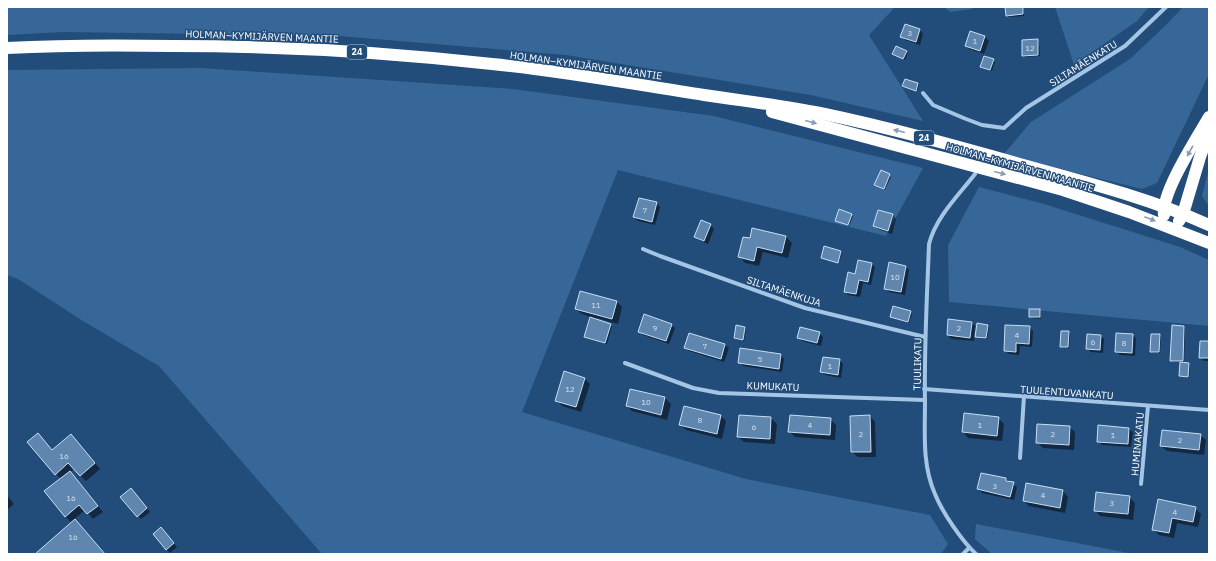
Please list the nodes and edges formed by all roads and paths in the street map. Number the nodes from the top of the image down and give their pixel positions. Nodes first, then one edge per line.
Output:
1 (1166, 7) edge
2 (7, 48) edge
3 (923, 93) dead end
4 (705, 95) junction
5 (1209, 117) edge
6 (1209, 132) edge
7 (975, 174) dead end
8 (1163, 207) junction
9 (1183, 214) junction
10 (1209, 225) edge
11 (1170, 227) junction
12 (1209, 243) edge
13 (643, 249) dead end
14 (925, 337) junction
15 (625, 363) dead end
16 (924, 389) junction
17 (1024, 396) junction
18 (925, 400) junction
19 (1148, 406) junction
20 (1209, 410) edge
21 (1020, 458) dead end
22 (1141, 484) dead end
23 (969, 548) junction
24 (962, 554) edge
25 (976, 554) edge

1 - 3 street, SILTAMÄENKATU
2 - 4 highway, HOLMAN–KYMIJÄRVEN MAANTIE / 24
8 -> 4 highway, HOLMAN–KYMIJÄRVEN MAANTIE / 24
4 -> 11 highway, HOLMAN–KYMIJÄRVEN MAANTIE / 24
5 -> 8 highway
6 - 9 highway
7 - 14 street, TUULIKATU
8 - 9 highway, HOLMAN–KYMIJÄRVEN MAANTIE / 24
8 - 11 highway
9 - 10 highway, HOLMAN–KYMIJÄRVEN MAANTIE / 24
9 - 11 highway
11 - 12 highway, HOLMAN–KYMIJÄRVEN MAANTIE / 24
13 - 14 street, SILTAMÄENKUJA
14 - 16 street, TUULIKATU
15 - 18 street, KUMUKATU
16 - 17 street, TUULENTUVANKATU
16 - 18 street, TUULIKATU
17 - 19 street, TUULENTUVANKATU
17 - 21 street
18 - 23 street, TUULIKATU
19 - 20 street, TUULENTUVANKATU
19 - 22 street, HUMINAKATU
23 - 24 street
23 - 25 street, TUULIKATU

